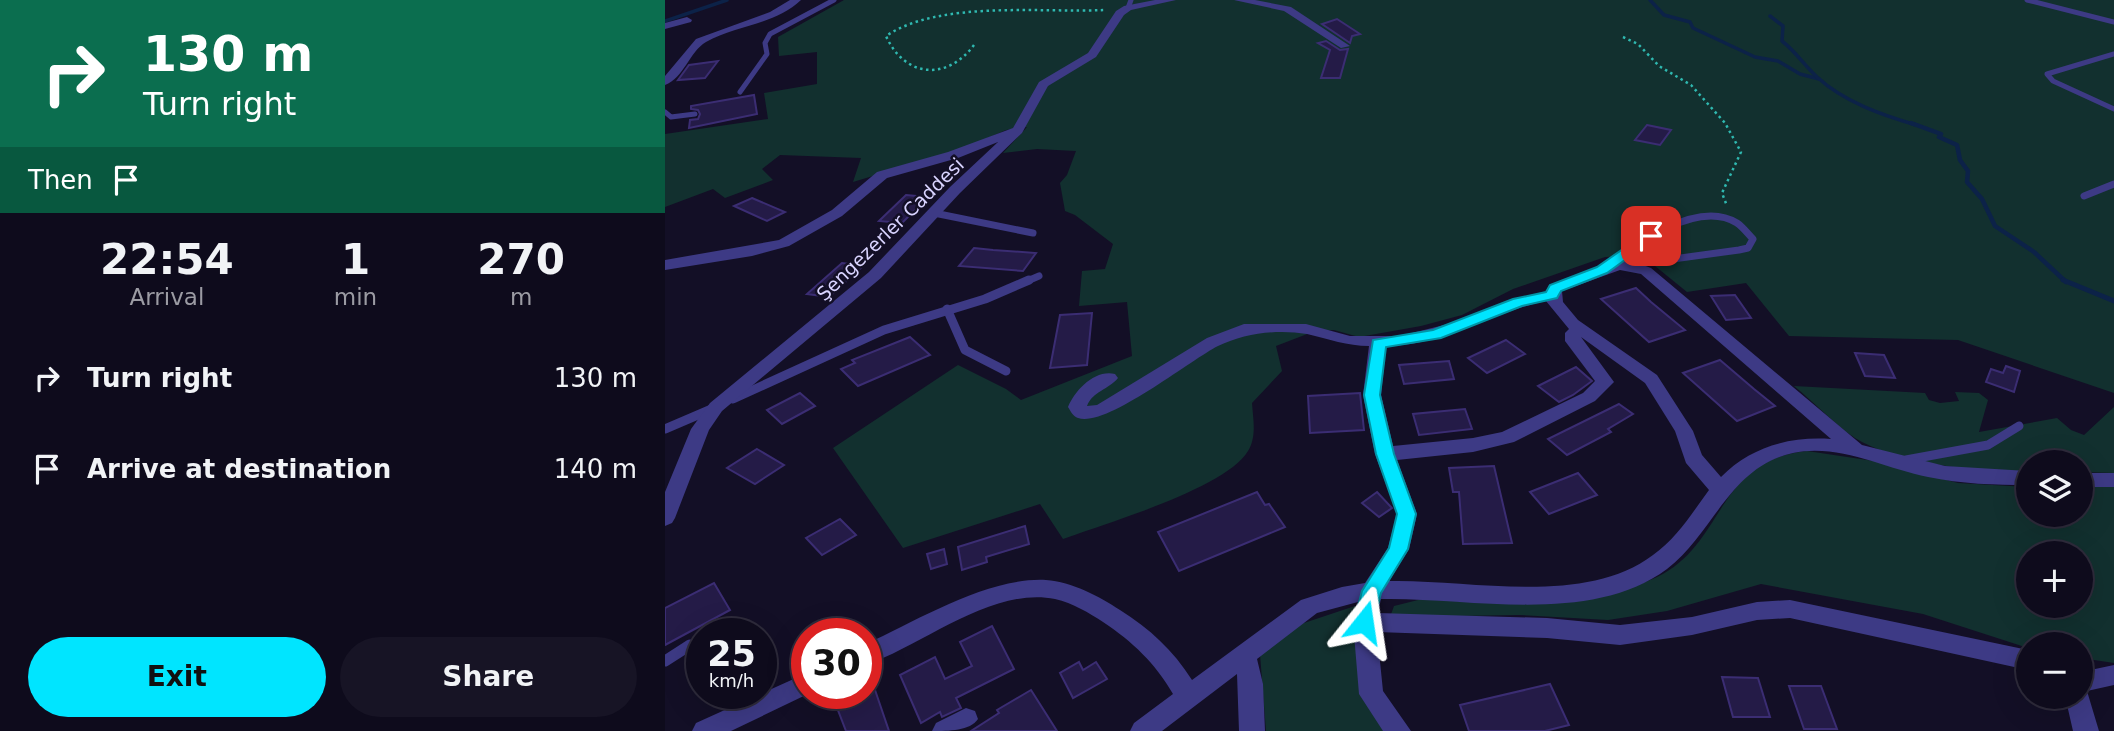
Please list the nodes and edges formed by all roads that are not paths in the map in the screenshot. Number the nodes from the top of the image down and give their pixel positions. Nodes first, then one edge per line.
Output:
1 (796, 0) edge
2 (834, 0) edge
3 (1171, 0) edge
4 (1239, 0) edge
5 (2027, 0) edge
6 (1130, 4) edge
7 (687, 20) dead end
8 (2114, 22) edge
9 (665, 26) edge
10 (1345, 46) dead end
11 (2114, 54) edge
12 (665, 82) edge
13 (740, 92) dead end
14 (2114, 109) edge
15 (665, 112) edge
16 (695, 114) dead end
17 (1018, 130) junction
18 (2114, 184) edge
19 (2084, 196) dead end
20 (934, 213) junction
21 (1033, 233) dead end
22 (665, 265) edge
23 (1629, 265) junction
24 (1602, 270) junction
25 (1039, 276) dead end
26 (1552, 295) junction
27 (947, 309) junction
28 (1577, 331) junction
29 (1378, 344) junction
30 (1006, 371) dead end
31 (1109, 378) dead end
32 (716, 407) junction
33 (2019, 426) dead end
34 (665, 429) edge
35 (1853, 447) junction
36 (1385, 454) junction
37 (1894, 461) junction
38 (2016, 477) edge
39 (2093, 480) edge
40 (2114, 480) edge
41 (1719, 488) junction
42 (665, 518) edge
43 (1372, 591) junction
44 (1364, 622) junction
45 (686, 648) edge
46 (882, 648) edge
47 (1244, 656) junction
48 (2016, 657) edge
49 (665, 661) edge
50 (2114, 675) edge
51 (2093, 679) edge
52 (791, 691) edge
53 (1189, 698) junction
54 (2080, 709) edge
55 (705, 731) edge
56 (1143, 731) edge
57 (1252, 731) edge
58 (1398, 731) edge
59 (2086, 731) edge

1 - 12 street
2 - 13 lane
3 - 6 street
4 - 10 street
5 - 8 lane
6 - 17 street, Şengezerler Caddesi
7 - 9 street
11 - 14 lane
15 - 16 lane
17 - 20 street, Şengezerler Caddesi
17 - 22 street
18 - 19 lane
20 - 21 lane
20 - 32 street, Şengezerler Caddesi
23 - 24 street
23 - 24 lane
23 - 35 street
24 - 26 street
25 - 27 lane
26 - 28 street
26 - 29 street
27 - 30 lane
27 - 32 lane
28 - 36 street
28 - 41 street
29 - 31 street
29 - 36 street
32 - 34 lane
32 - 42 street, Şengezerler Caddesi
33 - 37 lane
35 - 37 street
35 - 41 street
36 - 43 street
37 - 38 street
39 - 40 street
41 - 43 street
43 - 44 street
43 - 47 street
44 - 48 street
44 - 58 street
45 - 49 lane
46 - 53 street
47 - 53 street
47 - 57 street
50 - 51 street
52 - 55 street
53 - 56 street
54 - 59 street

